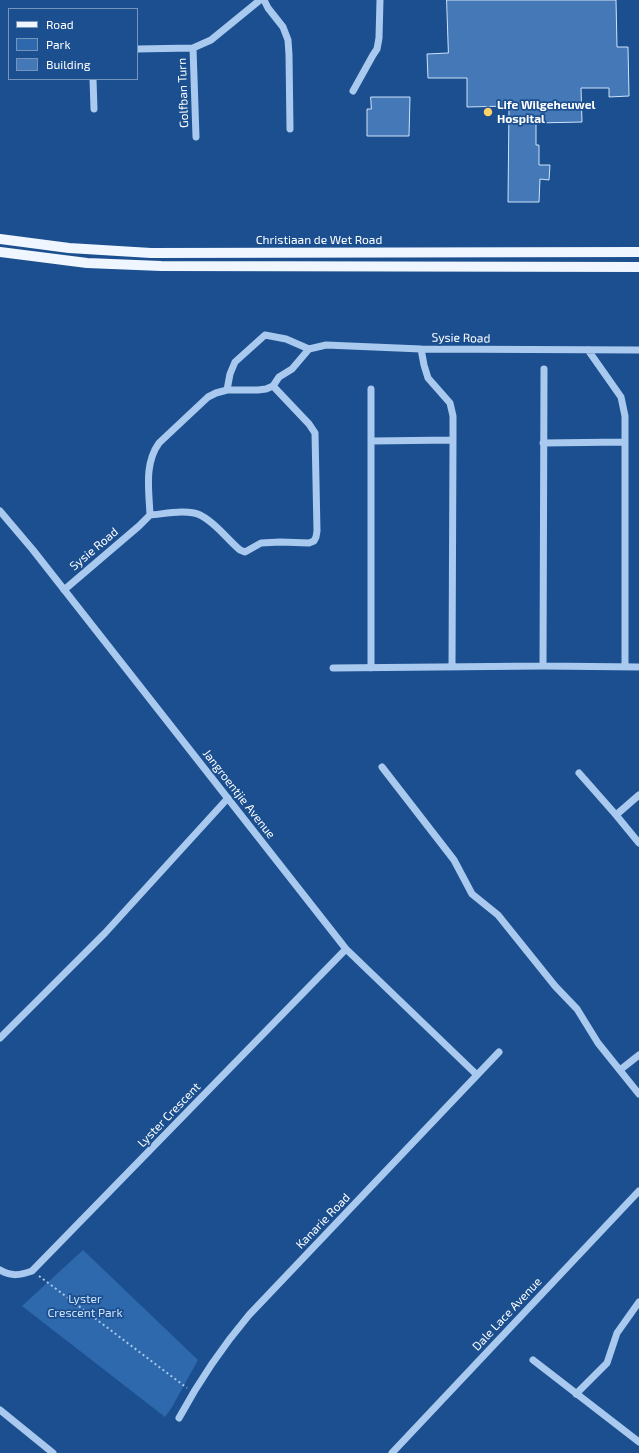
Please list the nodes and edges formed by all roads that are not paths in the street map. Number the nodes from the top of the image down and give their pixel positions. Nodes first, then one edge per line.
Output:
1 (260, 0) edge
2 (264, 0) edge
3 (380, 0) edge
4 (193, 48) junction
5 (138, 49) edge
6 (93, 80) edge
7 (353, 91) dead end
8 (94, 109) dead end
9 (290, 129) dead end
10 (196, 138) dead end
11 (0, 238) edge
12 (0, 252) edge
13 (639, 252) edge
14 (639, 266) edge
15 (421, 348) junction
16 (308, 349) junction
17 (588, 350) junction
18 (639, 350) edge
19 (544, 368) dead end
20 (273, 386) junction
21 (370, 389) dead end
22 (227, 390) junction
23 (453, 440) junction
24 (372, 441) junction
25 (625, 442) junction
26 (543, 443) junction
27 (0, 511) edge
28 (150, 514) junction
29 (64, 590) junction
30 (543, 666) junction
31 (624, 666) junction
32 (639, 667) edge
33 (334, 668) dead end
34 (371, 668) junction
35 (452, 668) junction
36 (382, 767) dead end
37 (579, 773) dead end
38 (639, 795) edge
39 (228, 798) junction
40 (616, 815) junction
41 (639, 843) edge
42 (346, 949) junction
43 (0, 1038) edge
44 (499, 1052) dead end
45 (639, 1055) edge
46 (620, 1070) junction
47 (477, 1075) junction
48 (639, 1094) edge
49 (638, 1193) edge
50 (0, 1270) edge
51 (639, 1302) edge
52 (532, 1360) dead end
53 (576, 1394) junction
54 (0, 1410) edge
55 (179, 1418) dead end
56 (639, 1442) edge
57 (53, 1453) edge
58 (392, 1453) edge

1 - 4 street
2 - 9 street
3 - 7 street
4 - 5 street
4 - 10 street, Golfban Turn
6 - 8 street
11 - 13 main road, Christiaan de Wet Road
12 - 14 main road
15 - 16 street, Sysie Road
15 - 17 street, Sysie Road
15 - 23 street
16 - 20 street
16 - 22 street
17 - 18 street, Sysie Road
17 - 25 street
19 - 26 street
20 - 22 street
20 - 28 street
21 - 24 street
22 - 28 street
23 - 24 street
23 - 35 street
24 - 34 street
25 - 26 street
25 - 31 street
26 - 30 street
27 - 29 street, Jangroentjie Avenue
28 - 29 street, Sysie Road
29 - 39 street, Jangroentjie Avenue
30 - 31 street
30 - 35 street
31 - 32 street
33 - 34 street
34 - 35 street
36 - 46 street
37 - 40 street
38 - 40 street
39 - 42 street, Jangroentjie Avenue
39 - 43 street
40 - 41 street
42 - 47 street, Jangroentjie Avenue
42 - 50 street, Lyster Crescent
44 - 47 street, Kanarie Road
45 - 46 street
46 - 48 street
47 - 55 street, Kanarie Road
49 - 58 street, Dale Lace Avenue
51 - 53 street
52 - 53 street
53 - 56 street
54 - 57 street

